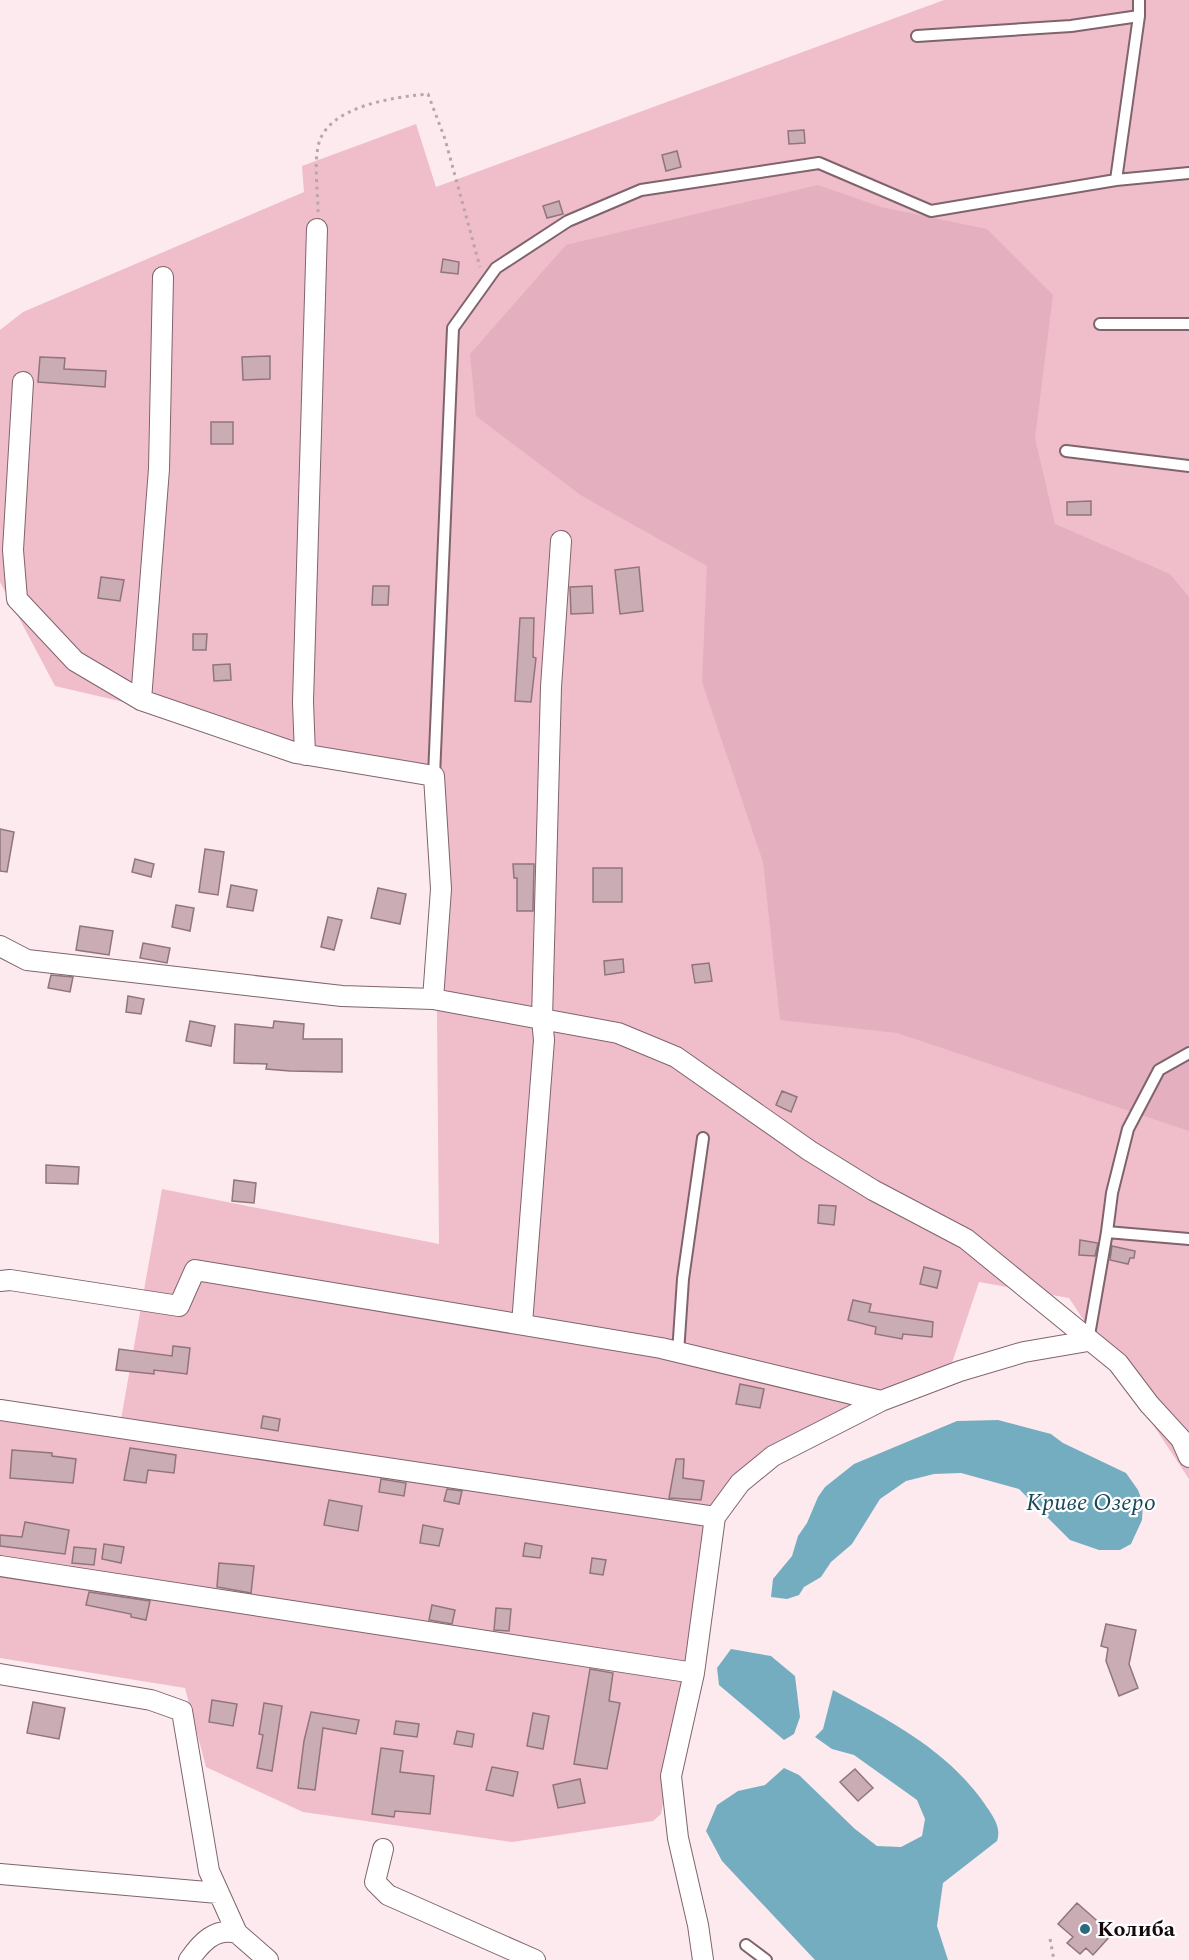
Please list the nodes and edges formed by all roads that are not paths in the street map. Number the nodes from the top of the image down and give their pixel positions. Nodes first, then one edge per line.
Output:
1 (1139, 0) edge
2 (1139, 16) junction
3 (917, 36) dead end
4 (1189, 173) edge
5 (1116, 180) junction
6 (317, 229) road end
7 (163, 277) dead end
8 (1100, 324) dead end
9 (1189, 324) edge
10 (23, 382) dead end
11 (1066, 452) dead end
12 (1189, 466) edge
13 (561, 541) dead end
14 (141, 700) junction
15 (305, 755) junction
16 (434, 776) junction
17 (0, 946) edge
18 (433, 999) junction
19 (542, 1019) junction
20 (1189, 1053) edge
21 (703, 1138) dead end
22 (1107, 1233) junction
23 (1189, 1239) edge
24 (0, 1281) edge
25 (522, 1324) junction
26 (1088, 1341) junction
27 (678, 1353) junction
28 (881, 1401) junction
29 (0, 1410) edge
30 (1189, 1457) edge
31 (715, 1517) junction
32 (0, 1566) edge
33 (694, 1673) junction
34 (0, 1674) edge
35 (383, 1849) dead end
36 (0, 1875) edge
37 (218, 1893) junction
38 (237, 1933) junction
39 (746, 1945) dead end
40 (189, 1960) edge
41 (268, 1960) edge
42 (535, 1960) edge
43 (703, 1960) edge
44 (766, 1960) edge

1 - 2 lane
2 - 3 lane
2 - 5 lane
4 - 5 lane
5 - 16 lane
6 - 15 street
7 - 14 street
8 - 9 lane
10 - 14 street
11 - 12 lane
13 - 19 street
14 - 15 street
15 - 16 street
16 - 18 street
17 - 18 street
18 - 19 street
19 - 25 street
19 - 26 street
20 - 22 lane
21 - 27 lane
22 - 23 lane
22 - 26 lane
24 - 25 street
25 - 27 street
26 - 28 street
26 - 30 street
27 - 28 street
28 - 31 street
29 - 31 street
31 - 33 street
32 - 33 street
33 - 43 street
34 - 37 street
35 - 42 street
36 - 37 street
37 - 38 street
38 - 40 street
38 - 41 street
39 - 44 lane

